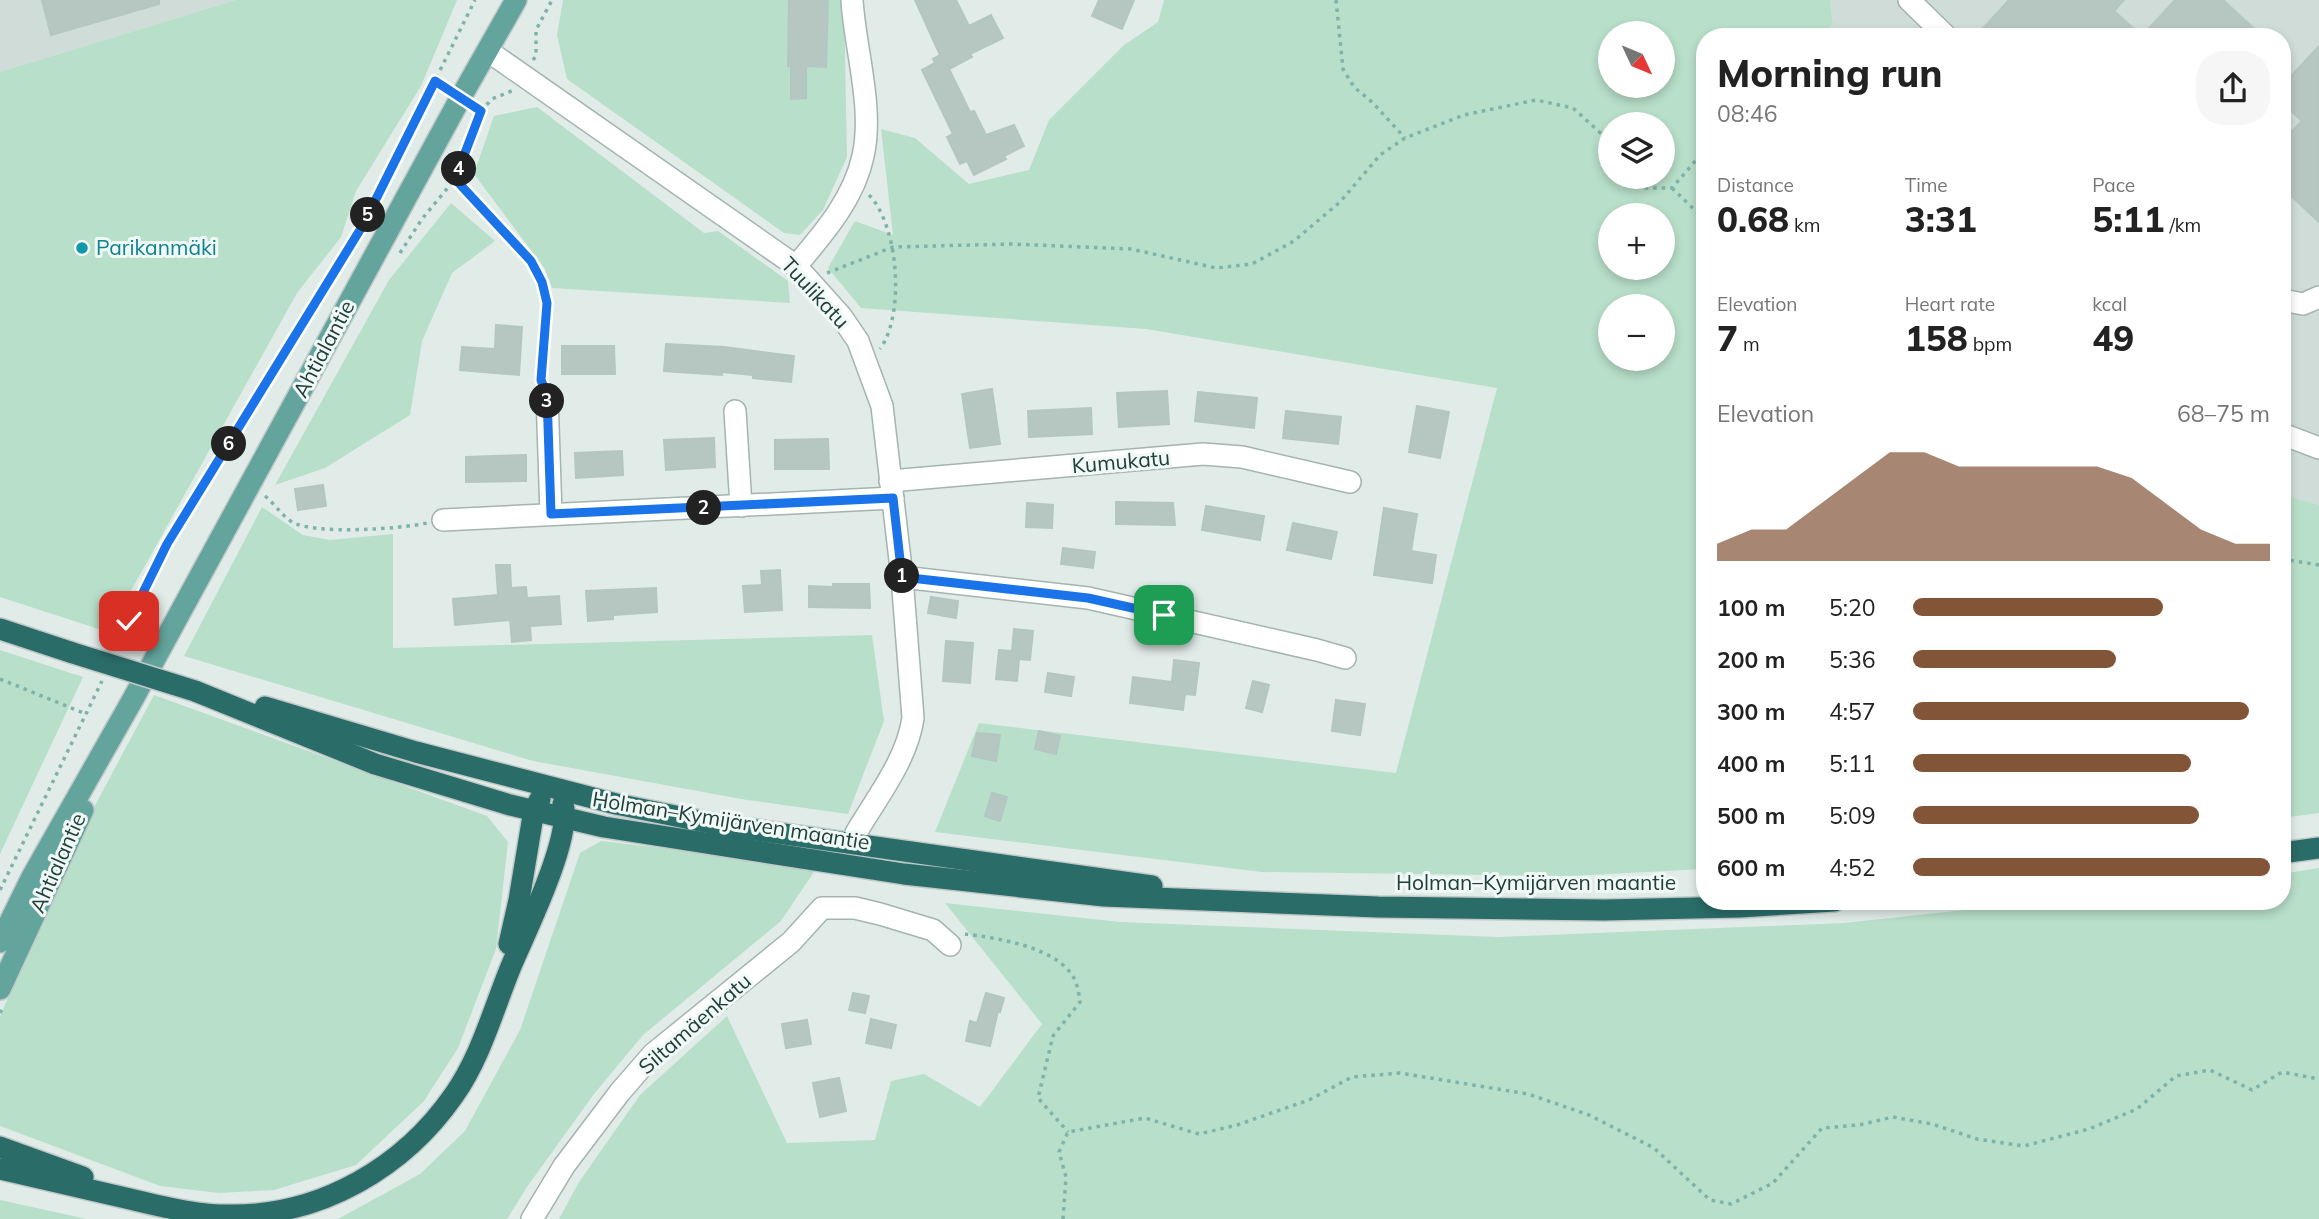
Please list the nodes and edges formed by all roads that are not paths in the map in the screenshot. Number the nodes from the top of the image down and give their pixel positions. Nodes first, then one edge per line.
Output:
1 (516, 0) edge
2 (852, 0) edge
3 (1909, 0) edge
4 (1938, 28) edge
5 (488, 51) junction
6 (802, 273) junction
7 (2319, 297) edge
8 (2291, 302) edge
9 (547, 395) road end
10 (735, 411) dead end
11 (2291, 437) edge
12 (2319, 448) edge
13 (1350, 482) dead end
14 (892, 489) junction
15 (741, 506) junction
16 (551, 514) junction
17 (443, 520) road end
18 (902, 577) junction
19 (0, 629) edge
20 (1345, 658) dead end
21 (195, 691) junction
22 (133, 699) junction
23 (552, 789) junction
24 (534, 810) junction
25 (566, 818) junction
26 (856, 833) dead end
27 (2319, 848) edge
28 (2291, 852) edge
29 (1279, 901) junction
30 (1696, 908) edge
31 (0, 942) edge
32 (950, 945) dead end
33 (0, 989) edge
34 (490, 1018) junction
35 (0, 1147) edge
36 (0, 1170) edge
37 (157, 1205) junction
38 (532, 1219) edge

1 - 5 main road, Ahtialantie
2 - 6 street
3 - 4 street
5 - 6 street, Tuulikatu
5 - 22 main road, Ahtialantie
6 - 14 street, Tuulikatu
7 - 8 street
9 - 16 street
10 - 15 street
11 - 12 street
13 - 14 street, Kumukatu
14 - 15 street, Kumukatu
14 - 18 street, Tuulikatu
15 - 16 street, Kumukatu
16 - 17 street, Kumukatu
18 - 20 street
18 - 26 street, Tuulikatu
19 - 21 highway, Holman–Kymijärven maantie, bridge
21 - 23 highway, Holman–Kymijärven maantie
21 - 24 highway, Holman–Kymijärven maantie
22 - 31 main road, Ahtialantie
22 - 33 main road, Ahtialantie
23 - 24 highway
23 - 25 highway
23 - 29 highway, Holman–Kymijärven maantie
24 - 25 highway, Holman–Kymijärven maantie
24 - 34 highway
25 - 29 highway, Holman–Kymijärven maantie
25 - 34 highway
27 - 28 highway
29 - 30 highway, Holman–Kymijärven maantie
32 - 38 street, Siltamäenkatu
34 - 37 highway
35 - 37 highway
36 - 37 highway

